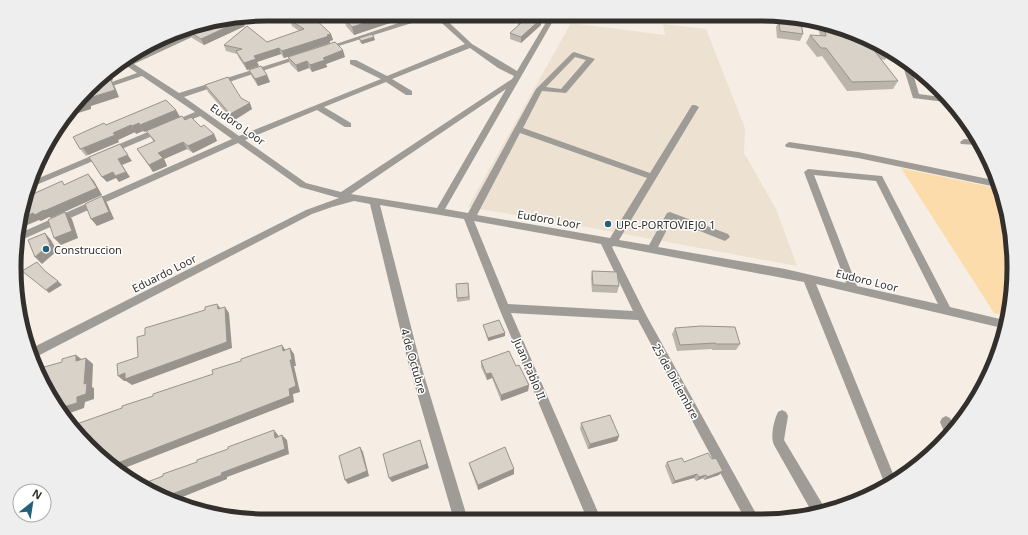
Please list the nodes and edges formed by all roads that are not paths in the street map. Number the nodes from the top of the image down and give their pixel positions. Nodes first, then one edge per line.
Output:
1 (410, 21) edge
2 (443, 21) edge
3 (550, 21) edge
4 (202, 30) edge
5 (469, 46) junction
6 (320, 50) edge
7 (312, 52) edge
8 (143, 55) edge
9 (353, 62) dead end
10 (129, 64) edge
11 (908, 70) edge
12 (144, 73) junction
13 (516, 77) junction
14 (387, 79) junction
15 (540, 89) junction
16 (96, 90) edge
17 (408, 93) dead end
18 (178, 96) junction
19 (941, 99) edge
20 (318, 107) junction
21 (695, 107) dead end
22 (202, 112) junction
23 (348, 125) dead end
24 (519, 130) junction
25 (239, 139) junction
26 (964, 142) dead end
27 (973, 143) edge
28 (789, 145) dead end
29 (652, 177) junction
30 (36, 182) edge
31 (992, 183) edge
32 (303, 185) junction
33 (342, 196) junction
34 (356, 198) junction
35 (374, 201) junction
36 (440, 211) junction
37 (308, 212) junction
38 (470, 217) junction
39 (23, 235) edge
40 (725, 237) dead end
41 (608, 242) junction
42 (651, 250) junction
43 (808, 278) junction
44 (853, 288) junction
45 (504, 308) junction
46 (946, 311) junction
47 (641, 316) junction
48 (1001, 323) edge
49 (36, 352) edge
50 (782, 416) dead end
51 (946, 422) dead end
52 (948, 427) edge
53 (889, 478) edge
54 (817, 507) edge
55 (459, 514) edge
56 (592, 514) edge
57 (749, 514) edge

1 - 6 street
2 - 5 street
3 - 13 street
4 - 8 street
5 - 13 street
5 - 14 street
7 - 18 street
9 - 14 street
10 - 12 street, Eudoro Loor
11 - 19 street
12 - 16 street
12 - 18 street, Eudoro Loor
13 - 33 street
13 - 36 street
14 - 17 street
14 - 20 street
15 - 15 street
15 - 24 street
18 - 22 street, Eudoro Loor
20 - 23 street
20 - 25 street
21 - 29 street
22 - 25 street, Eudoro Loor
22 - 30 street
24 - 29 street
24 - 38 street
25 - 32 street, Eudoro Loor
25 - 39 street
26 - 27 street
28 - 31 street
29 - 41 street
32 - 33 street, Eudoro Loor
32 - 37 street, Eduardo Loor
33 - 34 street, Eudoro Loor
34 - 35 street, Eudoro Loor
34 - 37 street, Eduardo Loor
35 - 36 street, Eudoro Loor
35 - 55 street, 4 de Octubre
36 - 38 street, Eudoro Loor
37 - 49 street, Eduardo Loor
38 - 41 street, Eudoro Loor
38 - 45 street, Juan Pablo II
40 - 42 street
41 - 42 street, Eudoro Loor
41 - 47 street, 25 de Diciembre
42 - 43 street, Eudoro Loor
43 - 44 street, Eudoro Loor
43 - 53 street
44 - 46 street, Eudoro Loor
44 - 46 street
45 - 47 street
45 - 56 street, Juan Pablo II
46 - 48 street, Eudoro Loor
47 - 57 street, 25 de Diciembre
50 - 54 street
51 - 52 street

